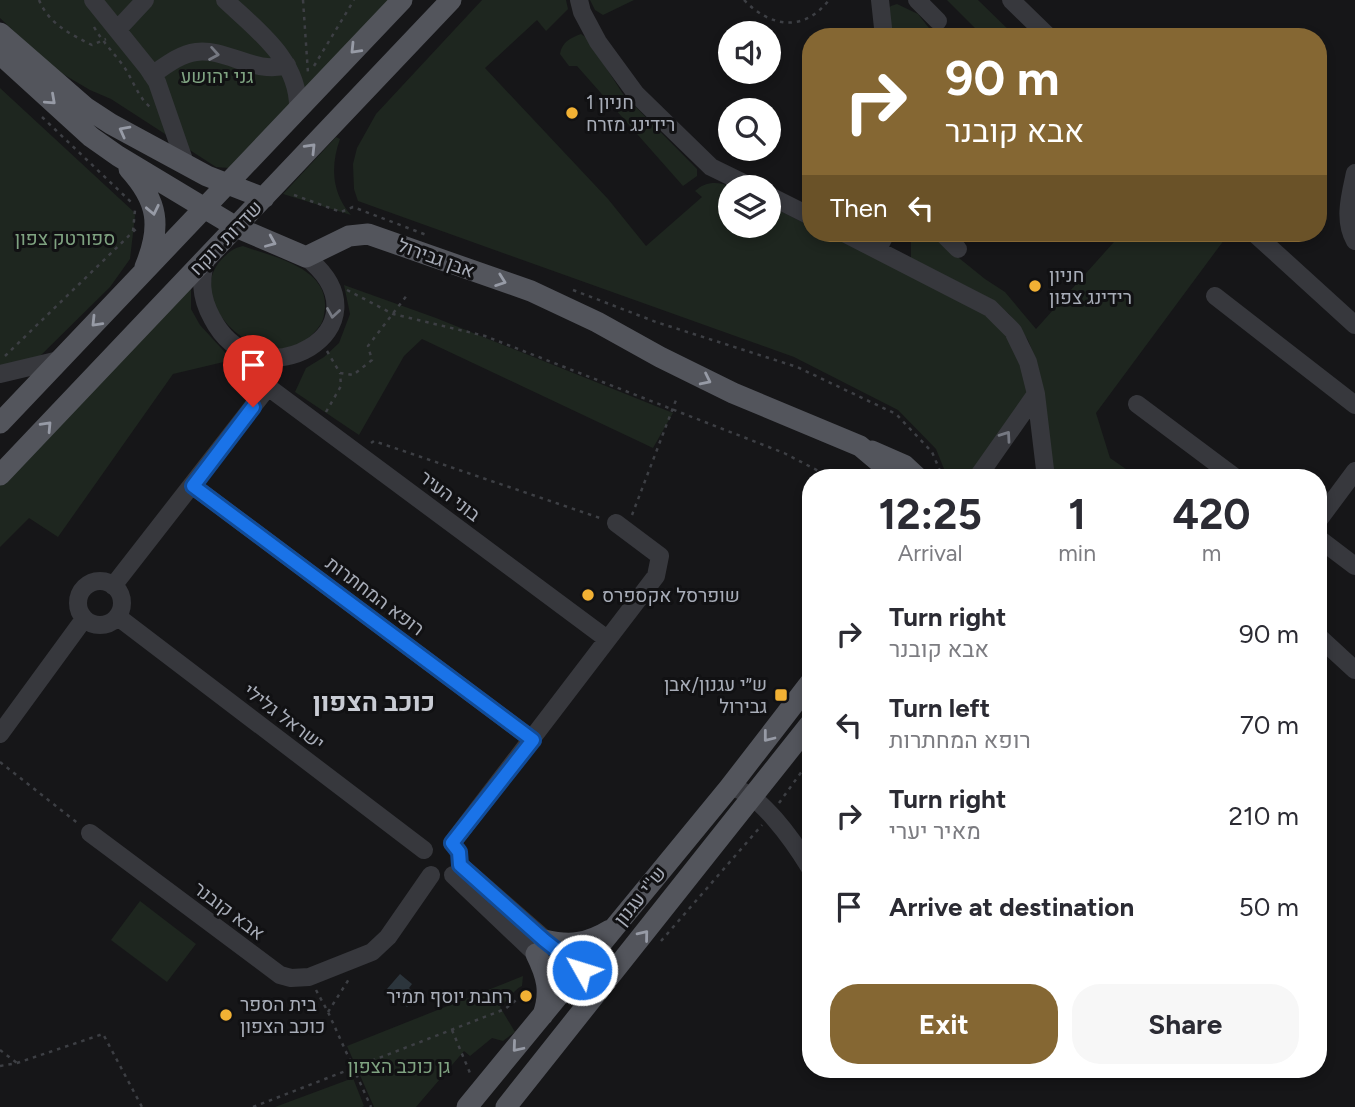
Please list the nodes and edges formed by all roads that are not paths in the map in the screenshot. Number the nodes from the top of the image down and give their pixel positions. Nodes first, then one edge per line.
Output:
1 (93, 0) edge
2 (145, 0) edge
3 (225, 0) edge
4 (402, 0) edge
5 (451, 0) edge
6 (579, 0) edge
7 (880, 0) edge
8 (917, 0) edge
9 (1011, 0) edge
10 (938, 21) dead end
11 (883, 28) edge
12 (1040, 28) edge
13 (118, 29) junction
14 (0, 33) edge
15 (0, 54) edge
16 (286, 65) junction
17 (152, 75) junction
18 (298, 110) junction
19 (118, 156) junction
20 (185, 163) junction
21 (1355, 173) edge
22 (727, 175) edge
23 (226, 184) junction
24 (264, 198) junction
25 (781, 202) edge
26 (203, 209) junction
27 (802, 212) edge
28 (236, 227) junction
29 (1355, 240) edge
30 (871, 242) edge
31 (951, 242) edge
32 (1264, 242) edge
33 (958, 249) dead end
34 (207, 256) junction
35 (306, 257) junction
36 (143, 272) junction
37 (1215, 296) dead end
38 (1355, 326) edge
39 (60, 360) junction
40 (0, 374) edge
41 (1036, 394) junction
42 (1137, 404) dead end
43 (1355, 405) edge
44 (0, 423) edge
45 (860, 446) junction
46 (883, 469) edge
47 (908, 469) edge
48 (983, 469) edge
49 (1044, 469) edge
50 (1224, 469) edge
51 (1355, 471) edge
52 (0, 475) edge
53 (193, 486) junction
54 (1327, 508) edge
55 (621, 527) road end
56 (1327, 545) edge
57 (1355, 566) edge
58 (113, 586) junction
59 (118, 617) junction
60 (84, 619) junction
61 (607, 639) junction
62 (1327, 644) edge
63 (1355, 670) edge
64 (802, 694) edge
65 (0, 734) edge
66 (802, 734) edge
67 (533, 740) junction
68 (729, 788) junction
69 (754, 797) junction
70 (90, 833) road end
71 (452, 843) junction
72 (424, 850) junction
73 (802, 858) edge
74 (456, 870) junction
75 (431, 875) junction
76 (615, 928) junction
77 (540, 947) junction
78 (576, 976) junction
79 (595, 995) junction
80 (542, 1018) junction
81 (467, 1107) edge
82 (506, 1107) edge

1 - 13 street
2 - 13 street
3 - 16 street
4 -> 18 main road, שדרות רוקח
24 -> 5 main road, שדרות רוקח
6 - 22 street
7 - 11 street
8 - 10 street
9 - 12 street
13 - 17 street
20 -> 14 main road
15 -> 19 main road
17 -> 16 street
16 - 18 street
17 - 20 street
18 - 23 main road, שדרות רוקח
19 - 26 main road
19 -> 36 main road
20 - 23 main road
21 - 29 street
23 - 24 main road
23 - 26 main road, שדרות רוקח
24 - 28 main road, שדרות רוקח
25 - 27 street
26 - 28 main road
26 - 36 main road, שדרות רוקח
28 - 34 main road, שדרות רוקח
28 -> 35 main road
30 - 41 street
31 - 33 street
32 - 38 street
35 -> 34 street
52 -> 34 main road, שדרות רוקח
35 -> 45 main road, אבן גבירול
36 -> 39 main road, שדרות רוקח
37 - 43 street
39 - 40 street
39 - 44 main road, שדרות רוקח
48 -> 41 street
41 - 49 street
42 - 50 street
45 - 46 main road, אבן גבירול
45 - 47 main road
51 - 54 street
53 - 58 street
53 - 61 street, בוני העיר
53 - 67 street, רופא המחתרות
55 - 61 street
56 - 57 street
58 - 59 street
58 - 60 street
59 - 60 street
59 - 72 street, ישראל גלילי
60 - 65 street
61 - 67 street
62 - 63 street
64 -> 68 main road, ש''י עגנון
66 - 69 main road, ש''י עגנון
67 - 71 street
68 - 69 street
68 - 76 main road, ש''י עגנון
69 - 73 street
79 -> 69 main road, ש''י עגנון
70 - 75 street, אבא קובנר
71 - 72 street
71 - 74 street
72 - 75 street
74 - 75 street
74 - 77 street
76 - 77 main road
76 - 78 main road, ש''י עגנון
77 - 78 street
77 - 80 main road
78 - 79 street
78 - 80 main road, ש''י עגנון
79 - 82 main road, ש''י עגנון
80 -> 81 main road, ש''י עגנון

